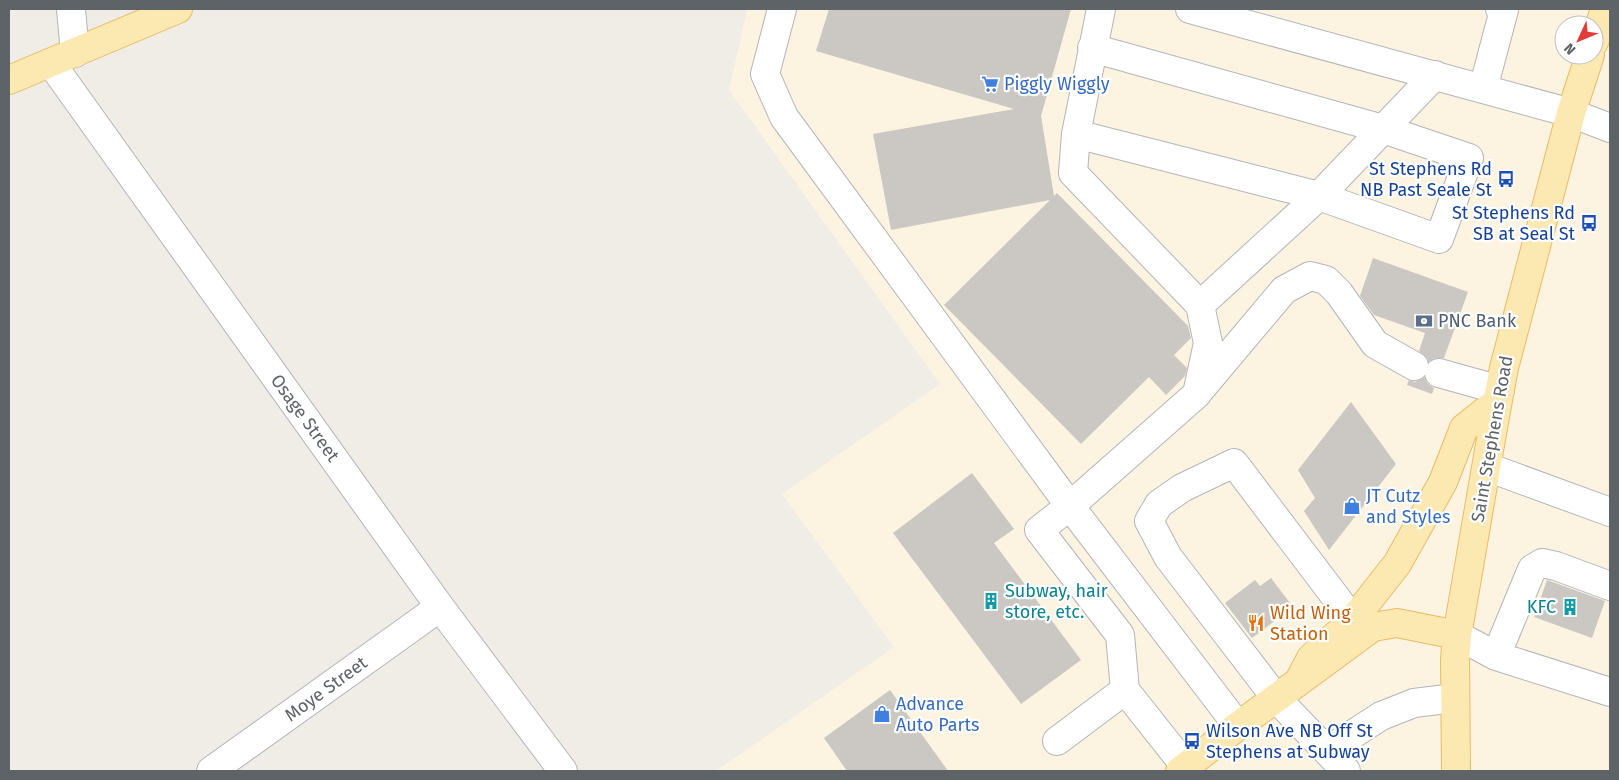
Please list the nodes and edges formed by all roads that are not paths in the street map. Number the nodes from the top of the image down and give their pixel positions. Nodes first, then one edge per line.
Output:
1 (71, 9) edge
2 (178, 9) edge
3 (782, 9) edge
4 (1101, 9) edge
5 (1190, 9) edge
6 (1500, 9) edge
7 (1092, 48) junction
8 (63, 58) junction
9 (1587, 65) edge
10 (1435, 75) junction
11 (9, 80) edge
12 (1483, 89) junction
13 (1571, 114) junction
14 (1610, 128) edge
15 (1383, 129) junction
16 (1076, 134) junction
17 (1319, 196) junction
18 (1200, 305) junction
19 (1197, 394) junction
20 (1498, 396) junction
21 (1487, 467) junction
22 (1070, 506) junction
23 (1610, 512) edge
24 (1610, 586) edge
25 (440, 606) junction
26 (1352, 620) junction
27 (1457, 635) junction
28 (1496, 656) junction
29 (1299, 681) junction
30 (1125, 690) junction
31 (1610, 692) edge
32 (1276, 698) junction
33 (1455, 698) junction
34 (1238, 726) junction
35 (1057, 741) dead end
36 (1327, 751) junction
37 (1182, 769) edge
38 (211, 771) edge
39 (563, 771) edge
40 (1346, 771) edge
41 (1456, 771) edge

1 - 8 street
2 - 8 main road
3 - 22 street
4 - 7 street
5 - 10 street
6 - 12 street
7 - 15 street
7 - 16 street
8 - 11 main road
8 - 25 street, Osage Street
9 - 13 main road, Saint Stephens Road
10 - 12 street
10 - 15 street
12 - 13 street
13 - 14 street
13 - 20 main road, Saint Stephens Road
15 - 17 street
15 - 17 street
16 - 17 street
16 - 18 street
17 - 18 street
18 - 19 street
19 - 20 street
19 - 22 street
20 - 21 main road, Saint Stephens Road
20 - 26 main road
21 - 23 street
21 - 27 main road, Saint Stephens Road
22 - 30 street
22 - 34 street
24 - 28 street
25 - 38 street, Moye Street
25 - 39 street, Osage Street
26 - 29 main road
26 - 32 street
27 - 28 street
27 - 29 main road
27 - 33 main road, Saint Stephens Road
28 - 31 street
29 - 32 main road
30 - 35 street
30 - 37 street
32 - 34 main road
32 - 36 street
33 - 36 street
33 - 41 main road, Saint Stephens Road
34 - 37 main road
36 - 40 street

